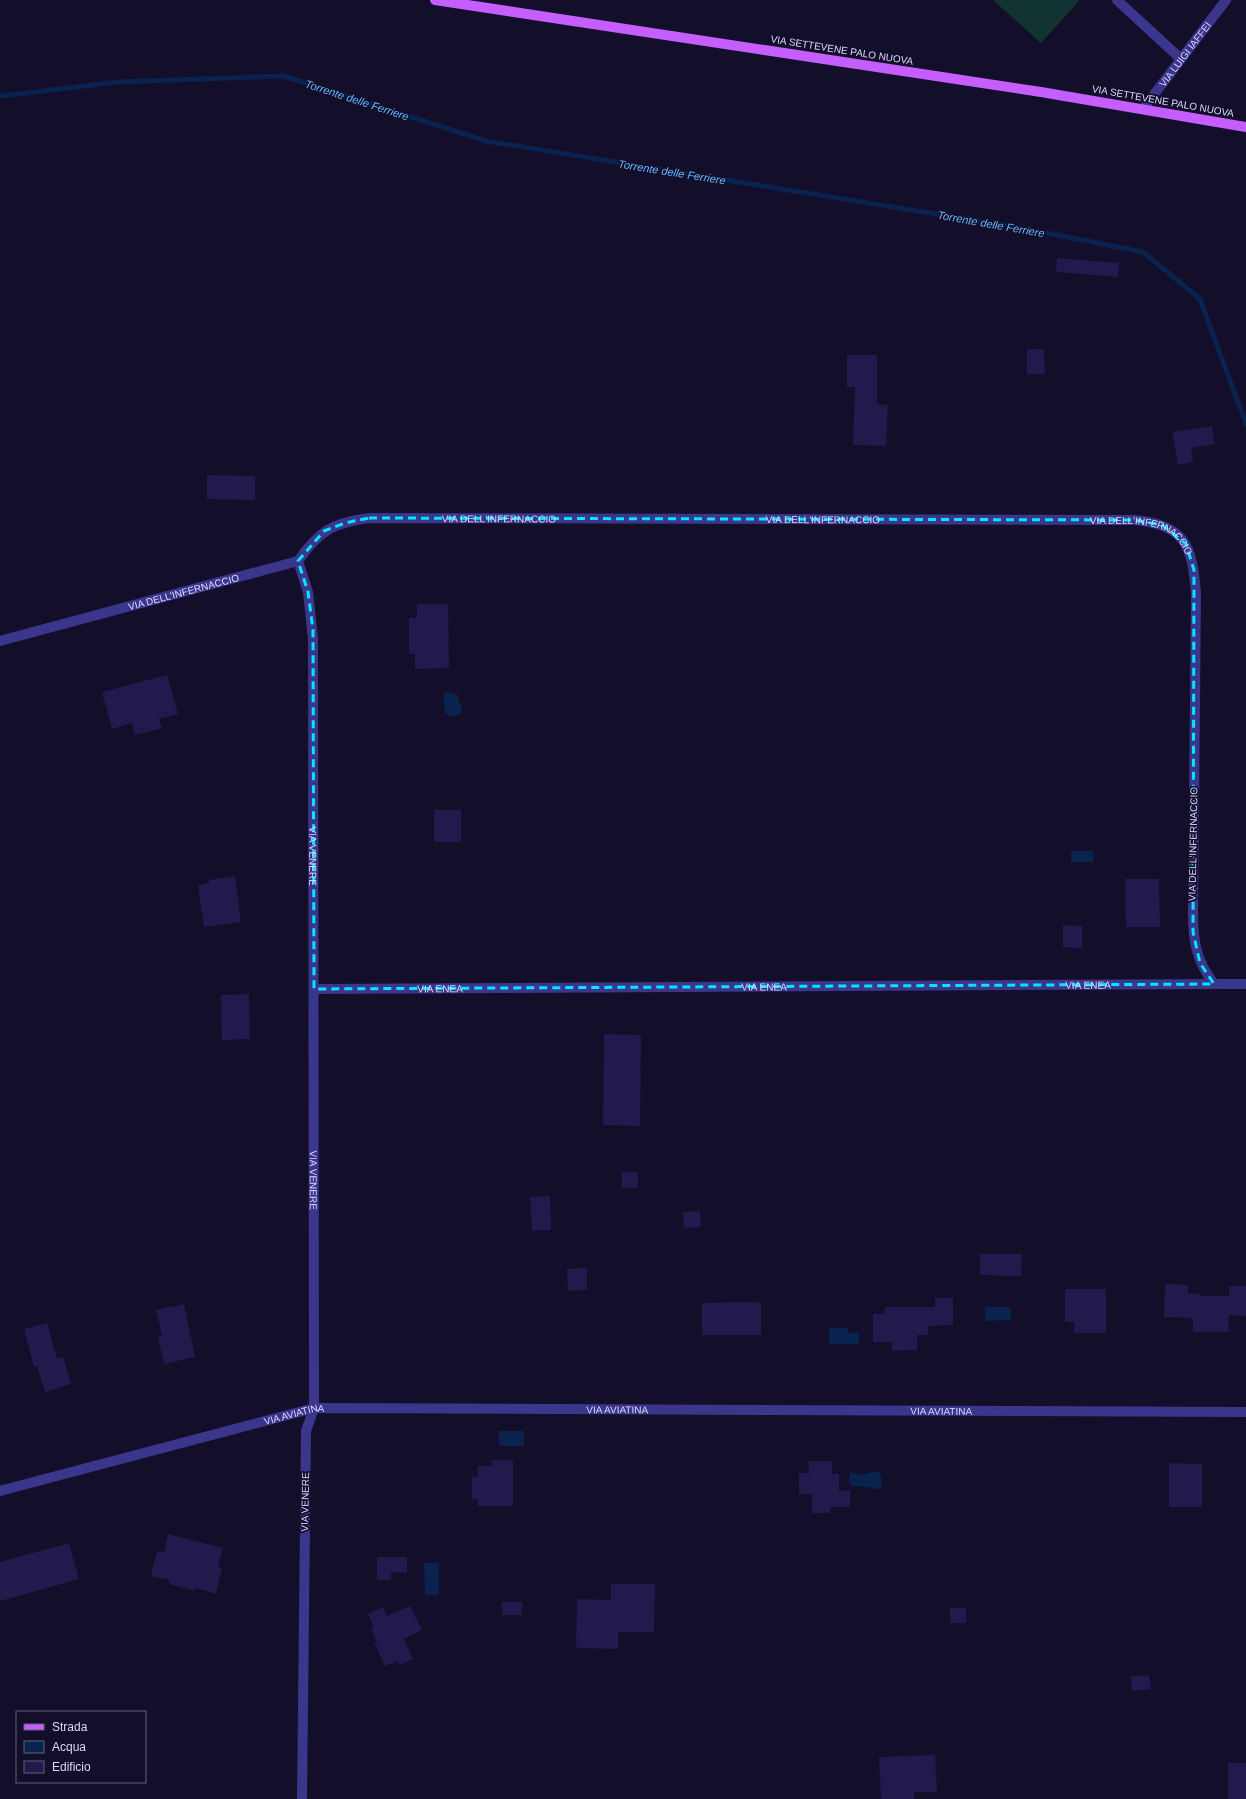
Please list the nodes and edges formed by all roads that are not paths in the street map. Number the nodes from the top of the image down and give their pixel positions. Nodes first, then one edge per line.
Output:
1 (435, 0) edge
2 (1117, 0) edge
3 (1226, 0) edge
4 (1181, 59) junction
5 (1143, 109) junction
6 (1246, 127) edge
7 (298, 562) junction
8 (0, 641) edge
9 (1214, 984) junction
10 (1246, 984) edge
11 (314, 989) junction
12 (314, 1408) junction
13 (1246, 1412) edge
14 (0, 1491) edge
15 (302, 1799) edge

1 - 5 main road, VIA SETTEVENE PALO NUOVA
2 - 4 street
3 - 4 street, VIA LUIGI IAFFEI
4 - 5 street, VIA LUIGI IAFFEI
5 - 6 main road, VIA SETTEVENE PALO NUOVA
7 - 8 street, VIA DELL'INFERNACCIO
7 - 9 street, VIA DELL'INFERNACCIO
7 - 11 street, VIA VENERE
9 - 10 street
9 - 11 street, VIA ENEA
11 - 12 street, VIA VENERE
12 - 13 street, VIA AVIATINA
12 - 14 street, VIA AVIATINA
12 - 15 street, VIA VENERE

